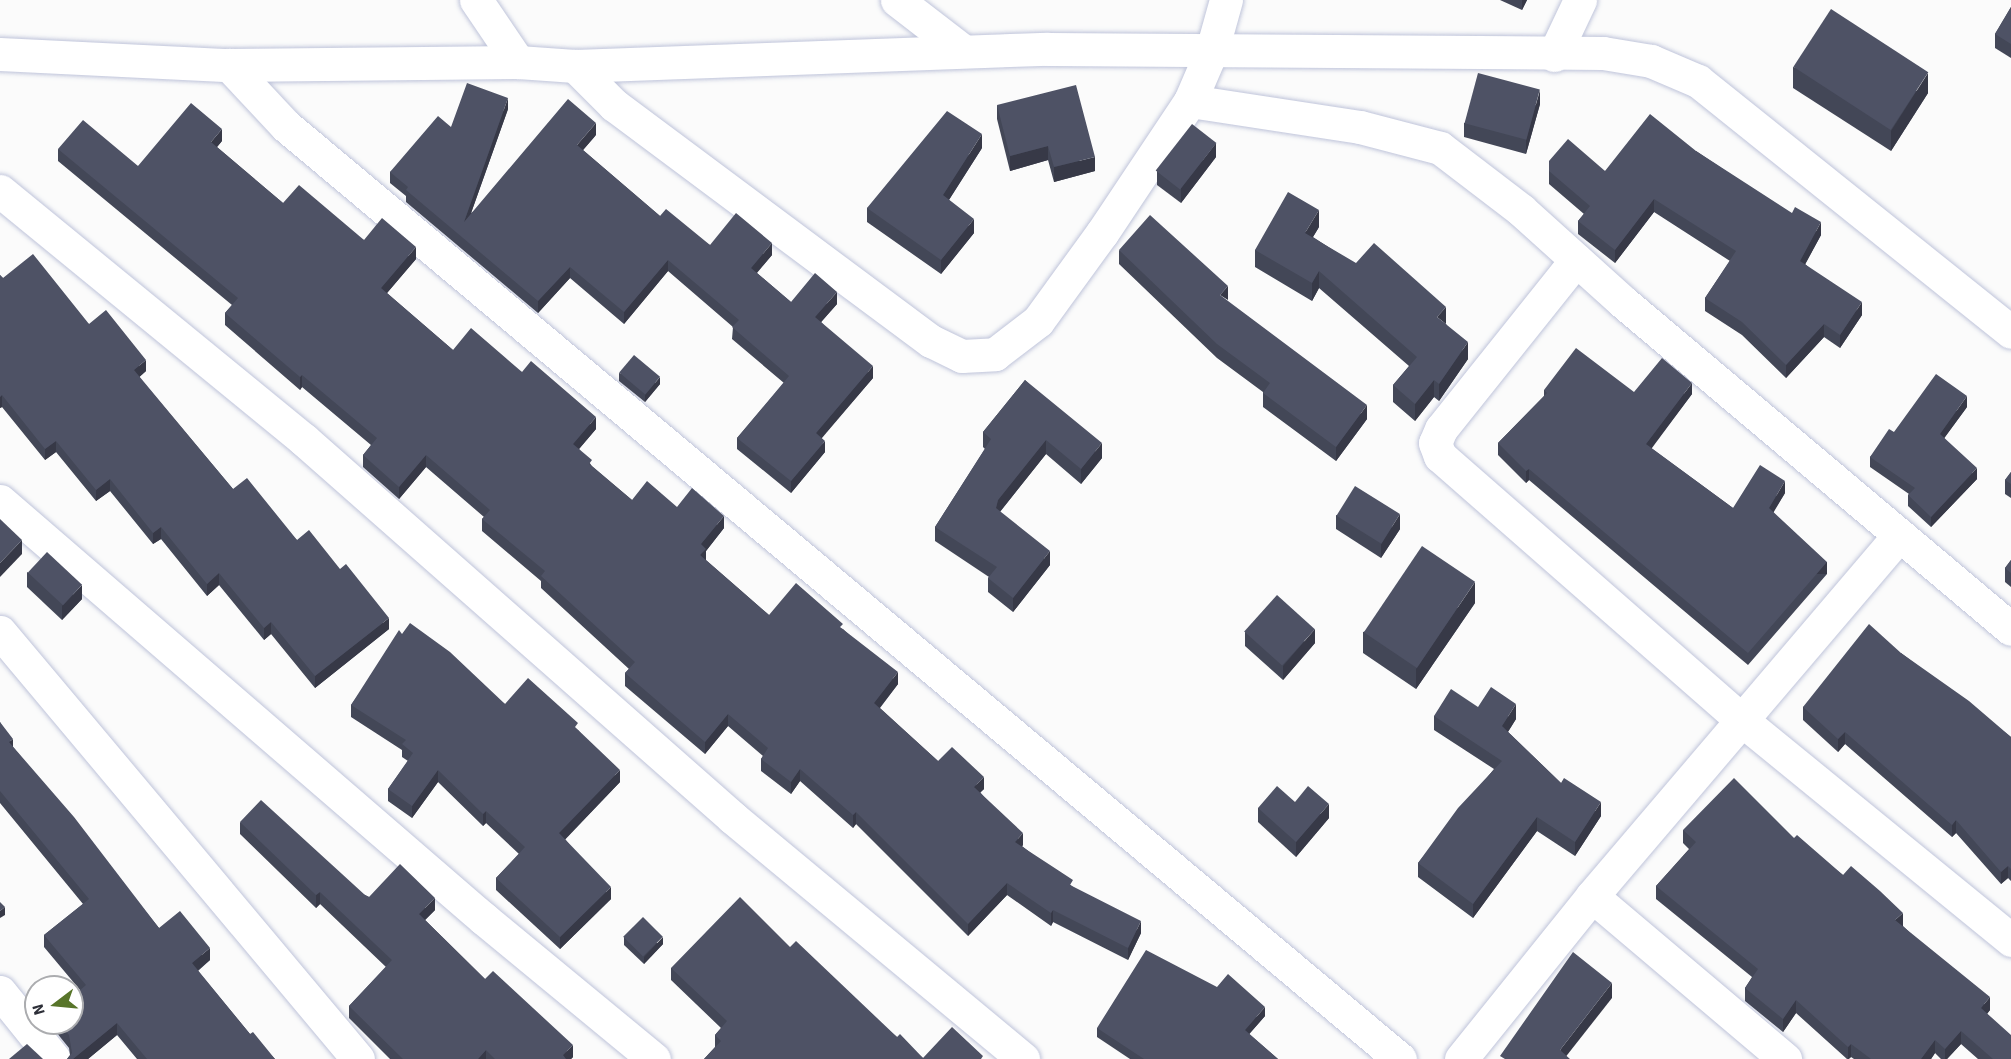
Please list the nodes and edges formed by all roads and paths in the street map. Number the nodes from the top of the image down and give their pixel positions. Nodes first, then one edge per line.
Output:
1 (476, 0) edge
2 (897, 0) edge
3 (1226, 0) edge
4 (1580, 0) edge
5 (962, 50) junction
6 (1212, 50) junction
7 (0, 54) edge
8 (1554, 55) junction
9 (518, 62) junction
10 (230, 65) junction
11 (575, 66) junction
12 (1190, 101) junction
13 (0, 192) edge
14 (1576, 260) junction
15 (2011, 332) edge
16 (0, 501) edge
17 (1899, 536) junction
18 (2011, 629) edge
19 (0, 632) edge
20 (1744, 722) junction
21 (1592, 896) junction
22 (2011, 940) edge
23 (0, 992) edge
24 (54, 1059) edge
25 (358, 1059) edge
26 (654, 1059) edge
27 (1023, 1059) edge
28 (1400, 1059) edge
29 (1461, 1059) edge
30 (1785, 1059) edge

1 - 9 street
2 - 5 street
3 - 6 street
4 - 8 street
5 - 6 street
5 - 11 street
6 - 8 street
6 - 12 street
7 - 10 street
8 - 15 street
9 - 10 street
9 - 11 street
10 - 28 street
11 - 12 street
12 - 14 street
13 - 27 street
14 - 17 street
14 - 20 street
16 - 26 street
17 - 18 street
17 - 20 street
19 - 25 street
20 - 21 street
20 - 22 street
21 - 29 street
21 - 30 street
23 - 24 street

